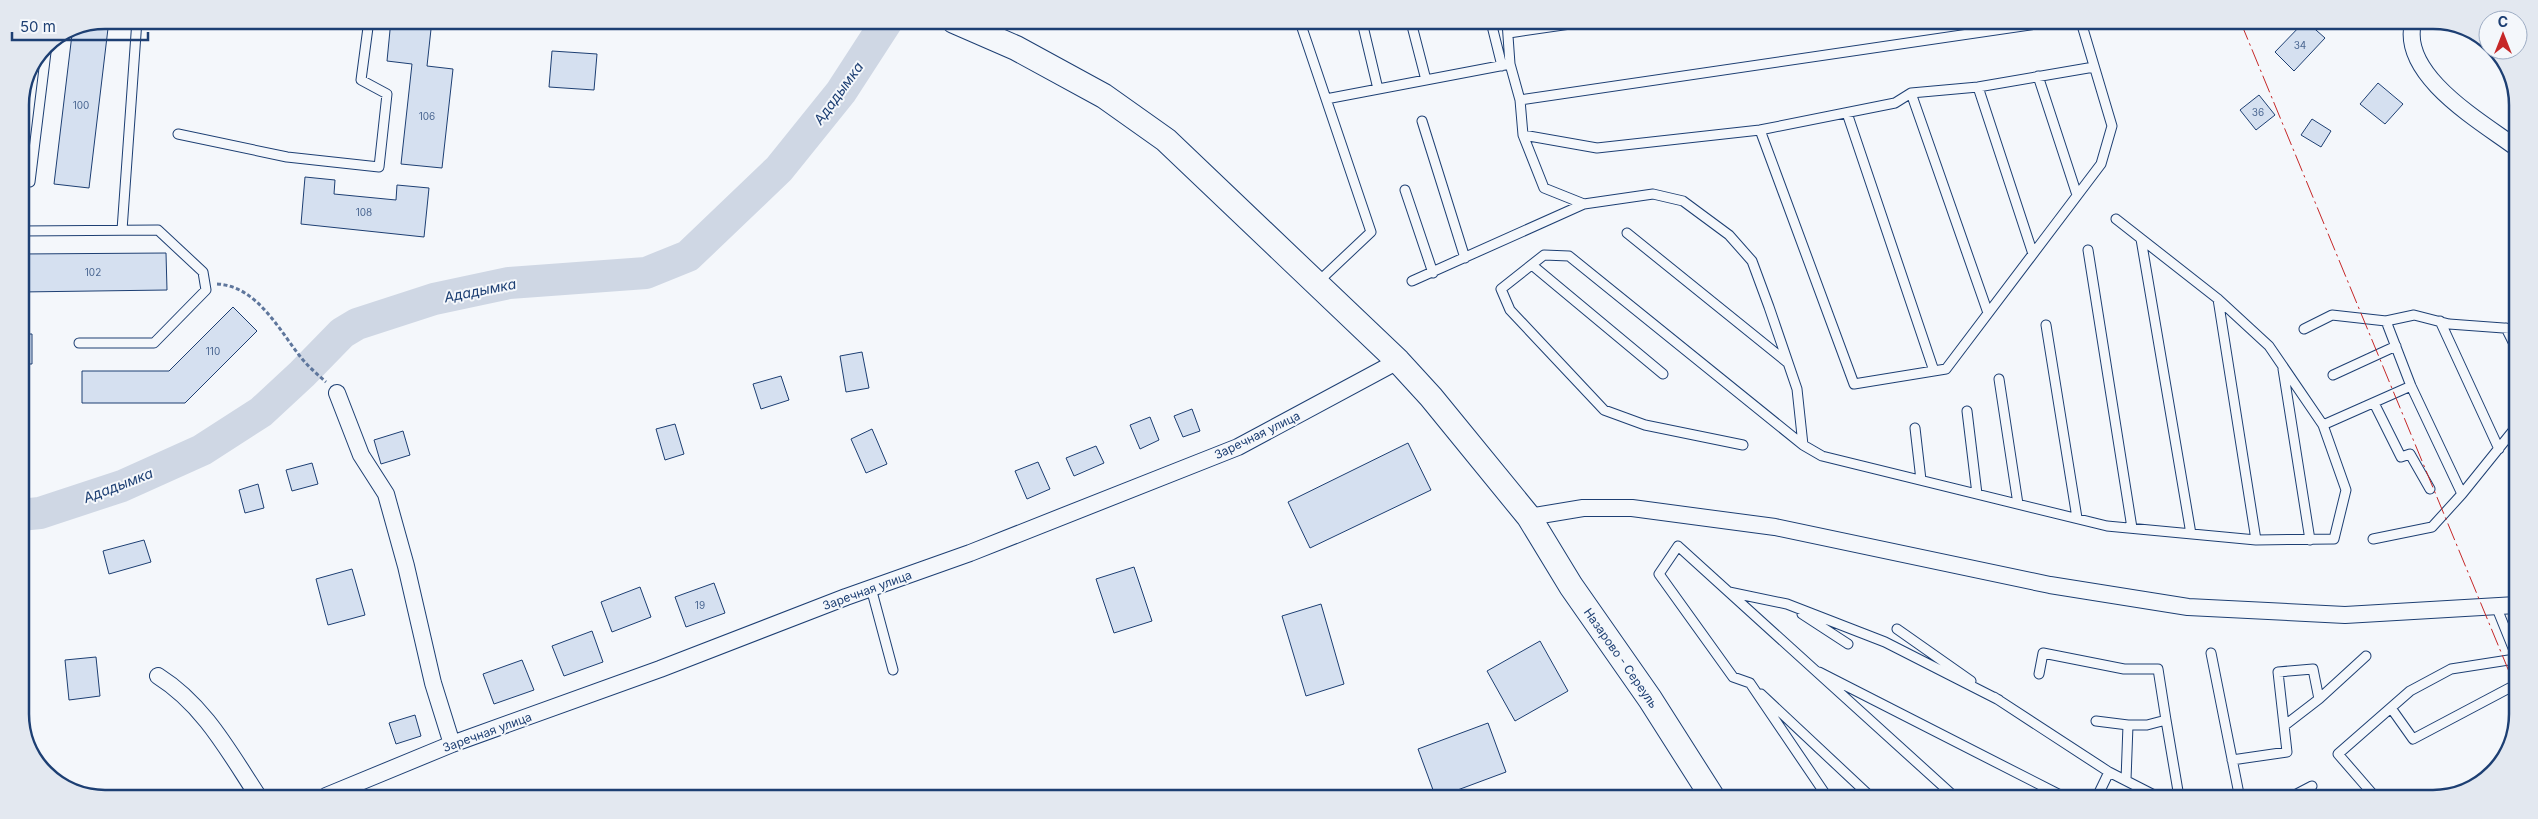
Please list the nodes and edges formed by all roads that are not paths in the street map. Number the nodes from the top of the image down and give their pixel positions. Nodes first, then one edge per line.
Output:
1 (135, 29) edge
2 (368, 29) edge
3 (972, 29) edge
4 (1302, 29) edge
5 (1364, 29) edge
6 (1413, 29) edge
7 (1493, 29) edge
8 (1508, 29) edge
9 (1536, 29) edge
10 (2002, 29) edge
11 (2083, 29) edge
12 (2411, 29) edge
13 (1509, 33) junction
14 (44, 60) edge
15 (1506, 65) junction
16 (2094, 67) junction
17 (2038, 76) junction
18 (1426, 80) junction
19 (1978, 87) junction
20 (1378, 89) junction
21 (1911, 93) junction
22 (1326, 99) junction
23 (1520, 100) junction
24 (1847, 113) junction
25 (1422, 120) dead end
26 (1760, 130) junction
27 (178, 134) dead end
28 (1523, 135) junction
29 (2509, 142) edge
30 (30, 182) dead end
31 (1405, 190) dead end
32 (2077, 195) junction
33 (1584, 204) junction
34 (2116, 219) dead end
35 (122, 230) junction
36 (29, 231) edge
37 (1627, 233) dead end
38 (2141, 239) junction
39 (2088, 250) dead end
40 (2032, 254) junction
41 (1464, 258) junction
42 (1532, 265) junction
43 (1433, 273) junction
44 (1412, 281) dead end
45 (1316, 284) junction
46 (2218, 299) junction
47 (1988, 313) junction
48 (2386, 321) junction
49 (2440, 321) junction
50 (2046, 325) dead end
51 (2506, 328) junction
52 (2509, 328) edge
53 (2304, 329) dead end
54 (2509, 334) edge
55 (79, 343) dead end
56 (2396, 346) junction
57 (1398, 361) junction
58 (1788, 363) junction
59 (2283, 366) junction
60 (1934, 371) junction
61 (1664, 374) dead end
62 (2333, 375) dead end
63 (1999, 379) dead end
64 (2412, 386) junction
65 (337, 393) dead end
66 (2374, 403) junction
67 (1967, 411) dead end
68 (2323, 425) junction
69 (1915, 428) dead end
70 (2509, 436) edge
71 (1743, 445) dead end
72 (1803, 445) junction
73 (2499, 449) junction
74 (1921, 480) junction
75 (2430, 489) dead end
76 (1977, 494) junction
77 (2462, 494) junction
78 (2018, 504) junction
79 (1529, 517) junction
80 (2077, 518) junction
81 (2132, 528) junction
82 (2192, 534) junction
83 (2373, 539) dead end
84 (2256, 540) junction
85 (2310, 540) junction
86 (871, 588) junction
87 (1728, 591) junction
88 (1787, 604) junction
89 (2496, 606) junction
90 (2509, 606) edge
91 (1897, 629) dead end
92 (2509, 638) edge
93 (1848, 644) dead end
94 (2211, 654) dead end
95 (2366, 656) dead end
96 (2509, 660) edge
97 (1808, 666) junction
98 (893, 670) dead end
99 (2039, 674) dead end
100 (158, 676) dead end
101 (1750, 683) junction
102 (2509, 688) edge
103 (2319, 699) junction
104 (1999, 700) junction
105 (2391, 708) junction
106 (2166, 720) junction
107 (2096, 721) dead end
108 (2128, 725) junction
109 (2284, 726) junction
110 (452, 744) junction
111 (2232, 760) junction
112 (2109, 772) junction
113 (2126, 780) junction
114 (2312, 786) dead end
115 (254, 790) edge
116 (341, 790) edge
117 (1708, 790) edge
118 (1823, 790) edge
119 (1864, 790) edge
120 (1947, 790) edge
121 (2052, 790) edge
122 (2100, 790) edge
123 (2142, 790) edge
124 (2178, 790) edge
125 (2238, 790) edge
126 (2304, 790) edge
127 (2369, 790) edge

1 - 35 lane
2 - 27 lane
3 - 45 street, Назарово - Сереуль
4 - 22 lane
5 - 20 lane
6 - 18 lane
7 - 15 lane
8 - 13 lane
9 - 13 lane
10 - 23 lane
11 - 16 lane
12 - 29 street
13 - 15 lane
14 - 30 lane
15 - 18 lane
15 - 23 lane
16 - 17 lane
16 - 32 lane
17 - 19 lane
17 - 32 lane
18 - 20 lane
19 - 21 lane
19 - 40 lane
20 - 22 lane
21 - 24 lane
21 - 47 lane
22 - 45 lane
23 - 28 lane
24 - 26 lane
24 - 60 lane
25 - 41 lane
26 - 28 lane
26 - 60 lane
28 - 33 lane
31 - 43 lane
32 - 40 lane
33 - 41 lane
33 - 58 lane
34 - 38 lane
35 - 36 lane
35 - 55 lane
37 - 58 lane
38 - 46 lane
38 - 82 lane
39 - 81 lane
40 - 47 lane
41 - 43 lane
42 - 61 lane
42 - 71 lane
42 - 72 lane
43 - 44 lane
45 - 57 street, Назарово - Сереуль
46 - 59 lane
46 - 84 lane
47 - 60 lane
48 - 49 lane
48 - 53 lane
48 - 56 lane
49 - 51 lane
49 - 73 lane
50 - 80 lane
51 - 52 lane
51 - 54 lane
56 - 62 lane
56 - 64 lane
57 - 79 street, Назарово - Сереуль
57 - 86 street, Заречная улица
58 - 72 lane
59 - 68 lane
59 - 85 lane
63 - 78 lane
64 - 66 lane
64 - 77 lane
65 - 110 street
66 - 68 lane
66 - 75 lane
67 - 76 lane
68 - 85 lane
69 - 74 lane
70 - 73 lane
72 - 74 lane
73 - 77 lane
74 - 76 lane
76 - 78 lane
77 - 83 lane
78 - 80 lane
79 - 89 street
79 - 117 street, Назарово - Сереуль
80 - 81 lane
81 - 82 lane
82 - 84 lane
84 - 85 lane
86 - 98 lane
86 - 110 street, Заречная улица
87 - 88 lane
87 - 97 lane
87 - 101 lane
88 - 93 lane
88 - 104 lane
89 - 90 street
89 - 92 lane
91 - 104 lane
94 - 111 lane
95 - 103 lane
96 - 105 lane
97 - 120 lane
97 - 121 lane
99 - 106 lane
100 - 115 street
101 - 118 lane
101 - 119 lane
102 - 105 lane
103 - 109 lane
103 - 109 lane
104 - 112 lane
105 - 127 lane
106 - 108 lane
106 - 124 lane
107 - 108 lane
108 - 113 lane
109 - 111 lane
110 - 116 street, Заречная улица
111 - 125 lane
112 - 113 lane
112 - 122 lane
113 - 123 lane
114 - 126 lane

